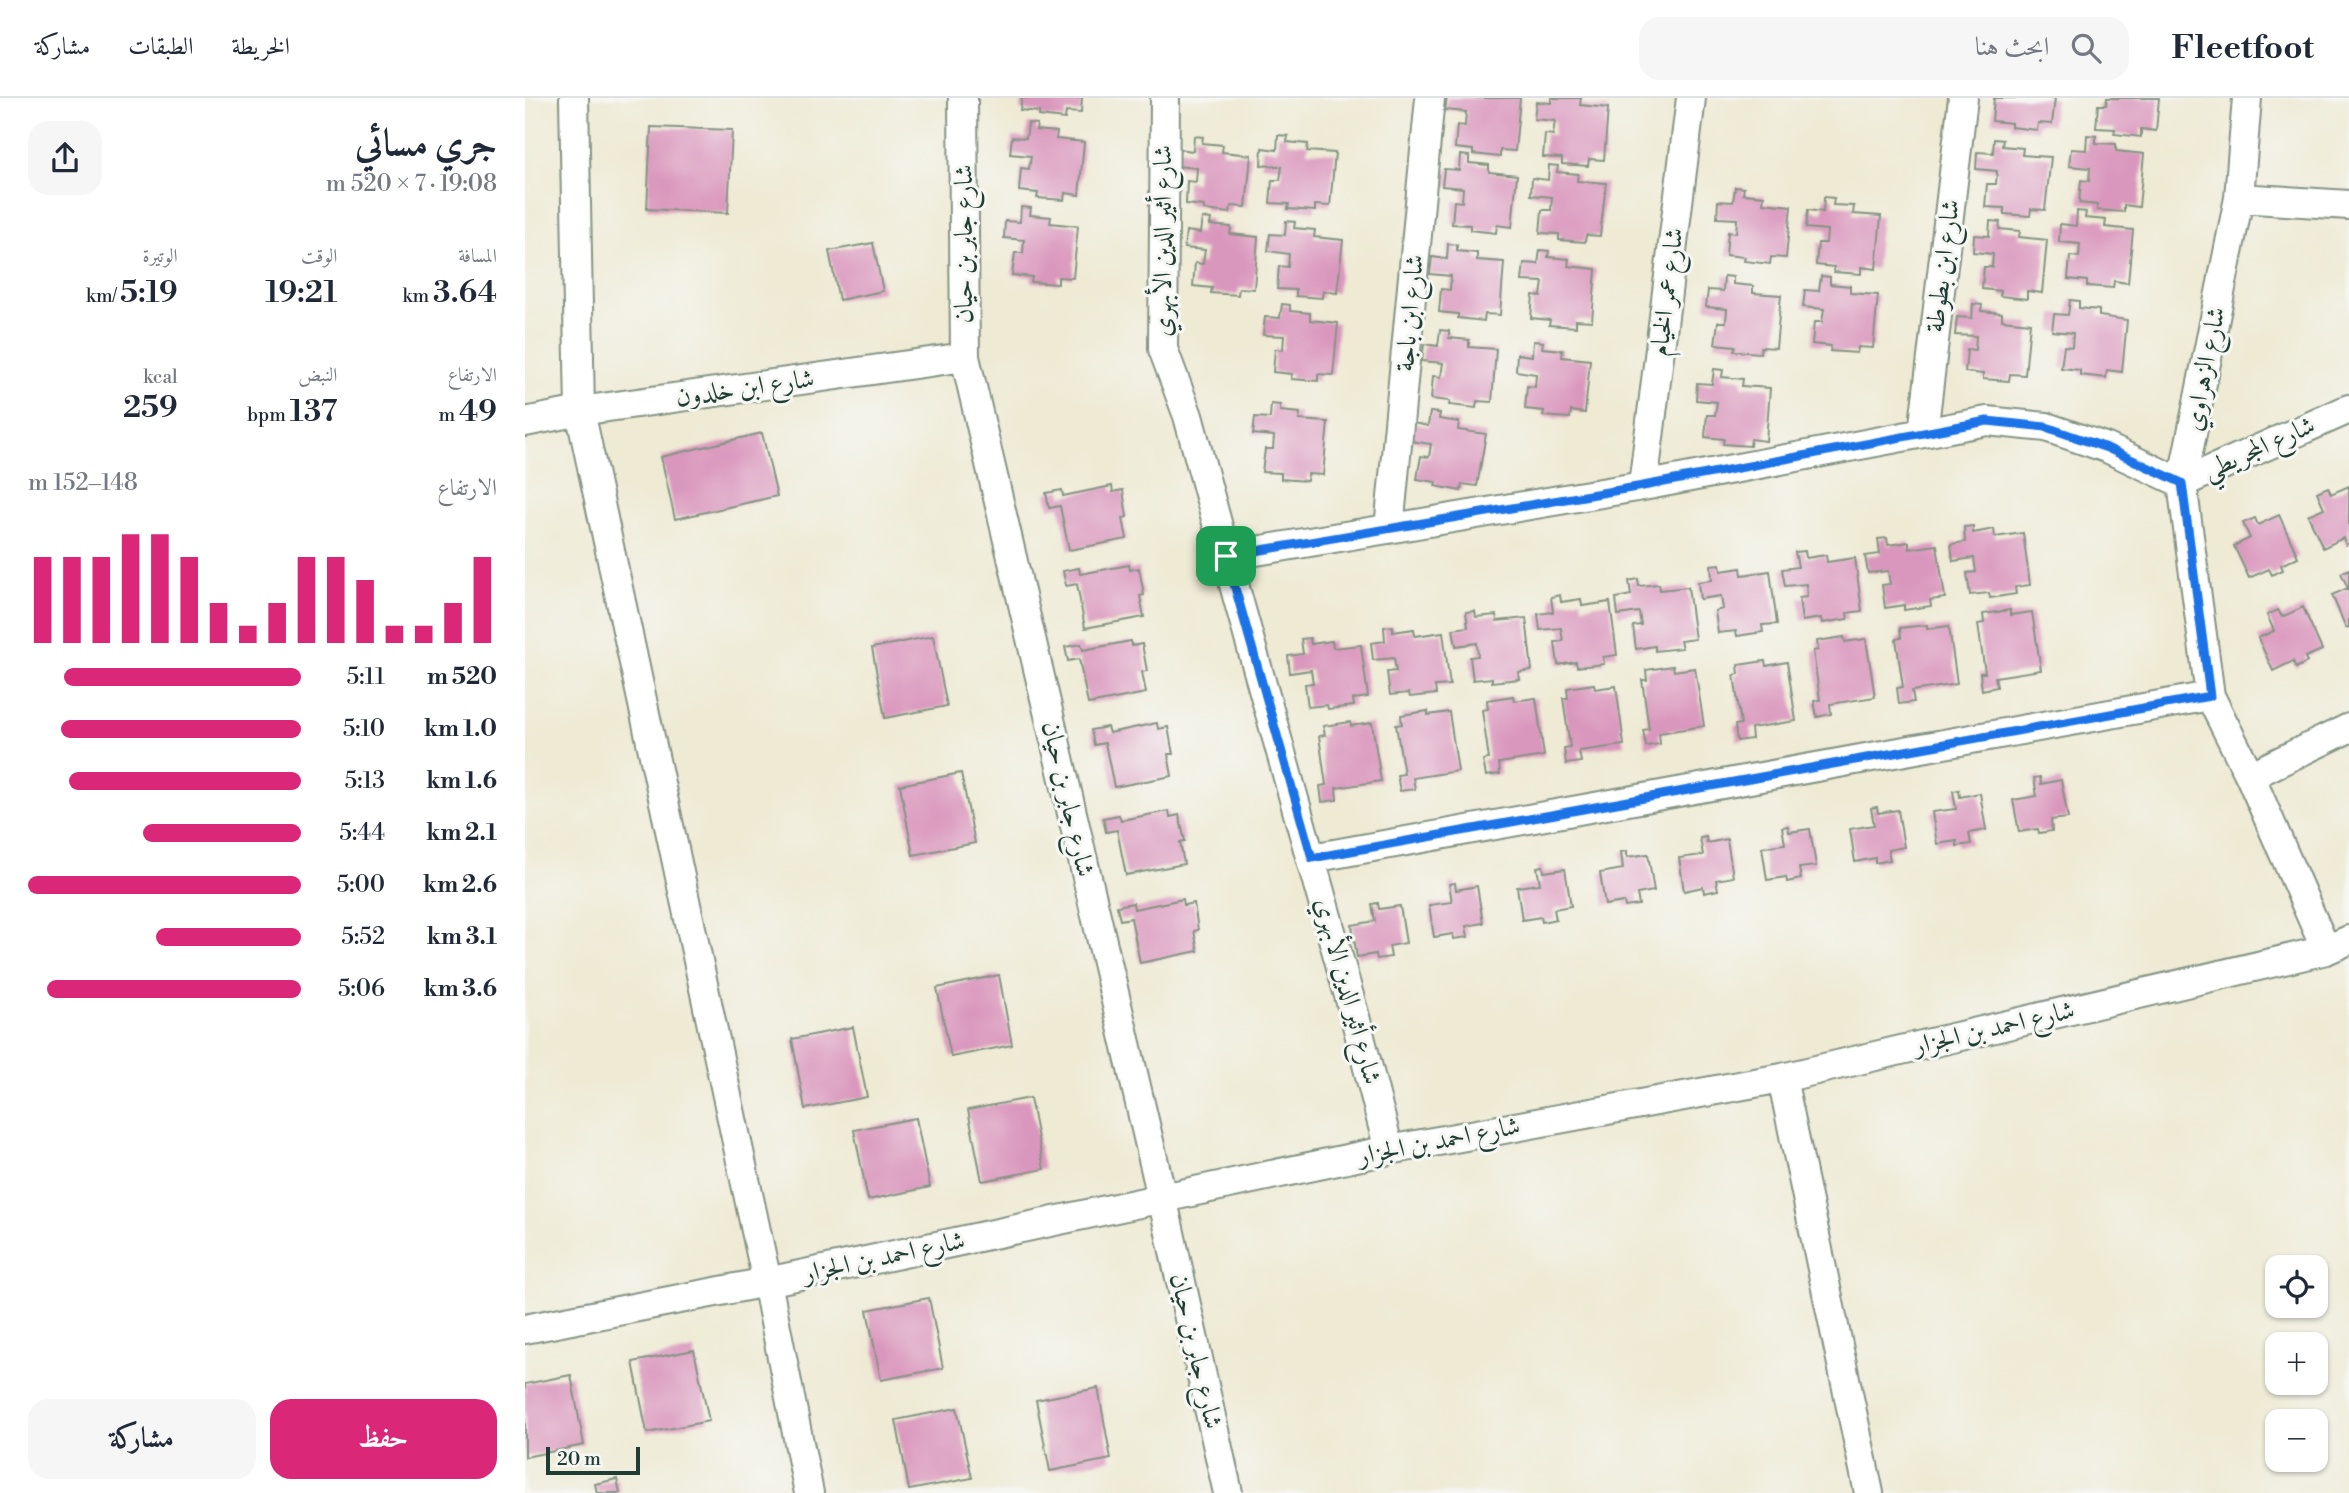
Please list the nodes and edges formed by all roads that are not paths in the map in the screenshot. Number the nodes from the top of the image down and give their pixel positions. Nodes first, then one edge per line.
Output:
1 (574, 98) edge
2 (963, 98) edge
3 (1165, 98) edge
4 (1430, 98) edge
5 (1691, 98) edge
6 (1963, 98) edge
7 (2247, 98) edge
8 (2239, 198) junction
9 (2349, 205) edge
10 (965, 358) junction
11 (2349, 409) edge
12 (580, 411) junction
13 (525, 422) edge
14 (1923, 433) junction
15 (2182, 483) junction
16 (1643, 486) junction
17 (1389, 529) junction
18 (1226, 556) junction
19 (2210, 696) junction
20 (2349, 728) edge
21 (2250, 776) junction
22 (1312, 858) junction
23 (2337, 945) edge
24 (1782, 1078) junction
25 (1389, 1150) junction
26 (1162, 1197) junction
27 (767, 1282) junction
28 (525, 1329) edge
29 (809, 1493) edge
30 (1228, 1493) edge
31 (1869, 1493) edge

1 - 12 street
2 - 10 street, شارع جابر بن حيان
3 - 18 street, شارع أثير الدين الأبهري
4 - 17 street, شارع ابن باجة
5 - 16 street, شارع عمر الخيام
6 - 14 street, شارع ابن بطوطة
7 - 8 street, شارع الزهراوي
8 - 9 street
8 - 15 street, شارع الزهراوي
10 - 12 street, شارع ابن خلدون
10 - 26 street, شارع جابر بن حيان
11 - 15 street, شارع المجريطي
12 - 13 street, شارع ابن خلدون
12 - 27 street
14 - 15 street, شارع المجريطي
14 - 16 street, شارع المجريطي
15 - 19 street, شارع الزهراوي
16 - 17 street, شارع المجريطي
17 - 18 street, شارع المجريطي
18 - 22 street, شارع أثير الدين الأبهري
19 - 21 street, شارع الزهراوي
19 - 22 street
20 - 21 street
21 - 23 street, شارع الزهراوي
22 - 25 street, شارع أثير الدين الأبهري
23 - 24 street, شارع احمد بن الجزار
24 - 25 street, شارع احمد بن الجزار
24 - 31 street
25 - 26 street, شارع احمد بن الجزار
26 - 27 street, شارع احمد بن الجزار
26 - 30 street, شارع جابر بن حيان
27 - 28 street, شارع احمد بن الجزار
27 - 29 street

